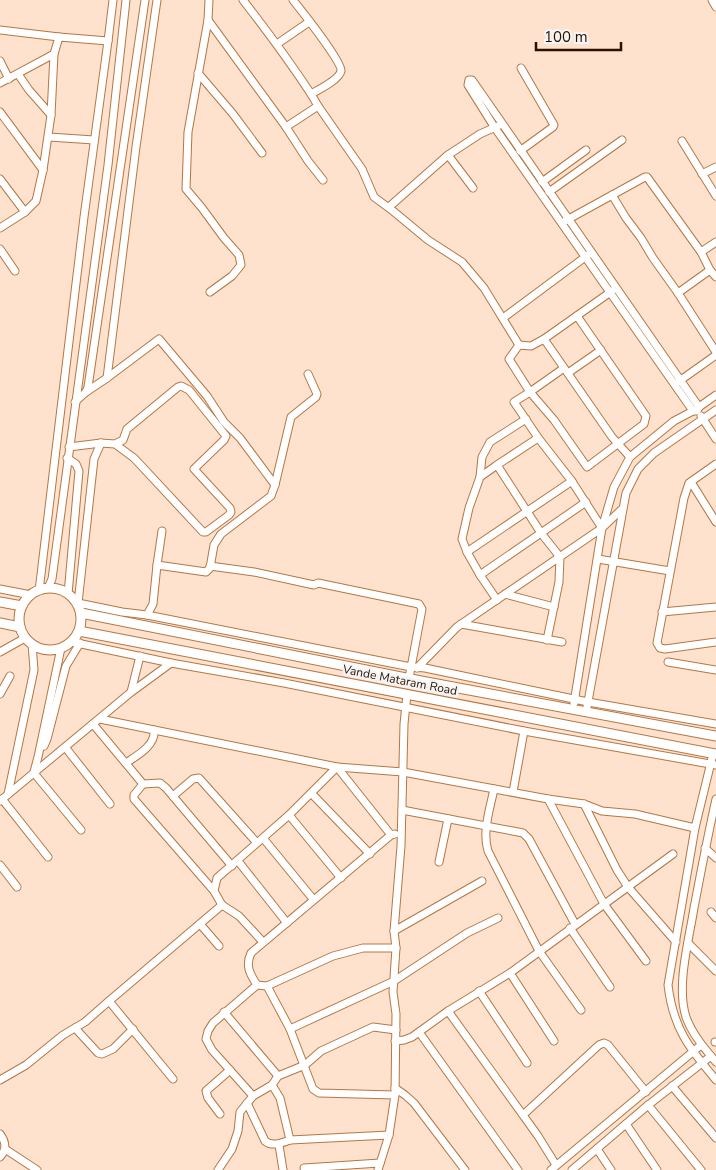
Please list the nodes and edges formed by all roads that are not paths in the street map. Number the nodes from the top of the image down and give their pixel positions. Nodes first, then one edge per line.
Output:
1 (113, 0) edge
2 (126, 0) edge
3 (141, 0) edge
4 (145, 0) edge
5 (209, 0) edge
6 (243, 0) edge
7 (293, 0) edge
8 (712, 0) edge
9 (157, 1) edge
10 (716, 7) edge
11 (208, 20) junction
12 (309, 22) junction
13 (0, 30) edge
14 (59, 37) junction
15 (108, 41) junction
16 (276, 44) junction
17 (54, 54) junction
18 (0, 61) edge
19 (521, 68) dead end
20 (198, 73) junction
21 (18, 74) junction
22 (9, 78) junction
23 (0, 83) edge
24 (311, 94) junction
25 (318, 106) junction
26 (0, 112) edge
27 (51, 115) junction
28 (498, 126) junction
29 (286, 127) junction
30 (49, 137) junction
31 (94, 140) junction
32 (622, 140) dead end
33 (682, 141) dead end
34 (586, 150) dead end
35 (520, 151) junction
36 (262, 153) dead end
37 (448, 155) junction
38 (716, 167) edge
39 (43, 170) junction
40 (702, 174) junction
41 (0, 179) edge
42 (323, 180) dead end
43 (542, 182) junction
44 (473, 188) dead end
45 (549, 192) junction
46 (612, 195) junction
47 (716, 196) edge
48 (389, 208) junction
49 (25, 212) junction
50 (564, 221) junction
51 (0, 228) edge
52 (716, 242) edge
53 (0, 249) edge
54 (592, 252) junction
55 (701, 252) junction
56 (585, 258) junction
57 (710, 270) junction
58 (15, 271) dead end
59 (716, 277) edge
60 (613, 291) junction
61 (210, 292) dead end
62 (678, 293) junction
63 (577, 316) junction
64 (503, 318) junction
65 (544, 339) junction
66 (519, 345) junction
67 (601, 350) junction
68 (716, 354) edge
69 (566, 370) junction
70 (308, 374) dead end
71 (107, 378) junction
72 (677, 382) junction
73 (86, 392) junction
74 (530, 392) junction
75 (76, 394) junction
76 (716, 395) edge
77 (75, 402) junction
78 (696, 410) junction
79 (716, 410) edge
80 (526, 419) junction
81 (704, 419) junction
82 (538, 438) junction
83 (716, 439) edge
84 (101, 443) junction
85 (617, 443) junction
86 (115, 444) junction
87 (69, 447) junction
88 (630, 457) junction
89 (67, 458) junction
90 (716, 464) edge
91 (497, 465) junction
92 (480, 477) junction
93 (572, 481) junction
94 (691, 482) junction
95 (275, 484) junction
96 (586, 502) junction
97 (623, 509) junction
98 (527, 511) junction
99 (716, 522) edge
100 (602, 528) junction
101 (162, 531) dead end
102 (541, 533) junction
103 (468, 552) junction
104 (560, 557) junction
105 (598, 559) junction
106 (613, 561) junction
107 (157, 565) junction
108 (210, 566) junction
109 (670, 571) junction
110 (480, 575) junction
111 (0, 589) edge
112 (39, 591) junction
113 (68, 594) junction
114 (505, 594) junction
115 (497, 600) junction
116 (0, 602) edge
117 (78, 603) junction
118 (22, 606) junction
119 (554, 607) junction
120 (716, 608) edge
121 (662, 612) junction
122 (81, 613) junction
123 (147, 615) junction
124 (0, 623) edge
125 (461, 624) junction
126 (20, 627) junction
127 (79, 631) junction
128 (547, 640) junction
129 (29, 641) junction
130 (76, 642) junction
131 (562, 642) dead end
132 (716, 642) edge
133 (61, 648) junction
134 (0, 652) edge
135 (140, 656) junction
136 (668, 662) dead end
137 (171, 663) junction
138 (414, 667) junction
139 (716, 670) edge
140 (10, 676) dead end
141 (409, 678) junction
142 (130, 693) junction
143 (0, 694) edge
144 (407, 694) junction
145 (574, 700) junction
146 (404, 706) junction
147 (587, 707) junction
148 (574, 710) junction
149 (100, 719) junction
150 (93, 724) junction
151 (716, 724) edge
152 (154, 730) junction
153 (524, 731) junction
154 (716, 736) edge
155 (65, 747) junction
156 (714, 754) edge
157 (38, 757) junction
158 (126, 764) junction
159 (713, 764) edge
160 (338, 767) junction
161 (34, 772) junction
162 (403, 772) junction
163 (143, 784) junction
164 (494, 789) junction
165 (512, 792) junction
166 (312, 794) junction
167 (173, 796) junction
168 (4, 798) edge
169 (548, 799) junction
170 (716, 799) edge
171 (110, 804) dead end
172 (584, 804) junction
173 (402, 810) junction
174 (289, 815) junction
175 (448, 819) junction
176 (486, 826) junction
177 (695, 828) junction
178 (81, 830) dead end
179 (400, 833) junction
180 (391, 835) junction
181 (260, 841) junction
182 (705, 848) junction
183 (370, 854) junction
184 (673, 854) dead end
185 (48, 857) dead end
186 (716, 858) edge
187 (439, 862) dead end
188 (235, 863) junction
189 (0, 865) edge
190 (341, 878) junction
191 (482, 880) dead end
192 (17, 887) dead end
193 (628, 887) junction
194 (214, 891) junction
195 (313, 899) junction
196 (604, 904) junction
197 (222, 905) junction
198 (498, 918) dead end
199 (286, 923) junction
200 (200, 924) junction
201 (572, 926) junction
202 (394, 931) junction
203 (263, 942) junction
204 (676, 942) junction
205 (688, 943) junction
206 (219, 946) dead end
207 (396, 948) junction
208 (539, 951) junction
209 (646, 961) dead end
210 (716, 971) edge
211 (510, 973) junction
212 (394, 981) junction
213 (257, 984) junction
214 (267, 986) junction
215 (610, 987) dead end
216 (480, 991) junction
217 (109, 1001) junction
218 (581, 1010) dead end
219 (448, 1011) junction
220 (224, 1012) junction
221 (75, 1028) junction
222 (133, 1029) junction
223 (290, 1029) junction
224 (396, 1030) junction
225 (419, 1032) junction
226 (395, 1041) junction
227 (554, 1041) dead end
228 (701, 1045) junction
229 (692, 1052) junction
230 (714, 1059) edge
231 (701, 1062) junction
232 (527, 1063) dead end
233 (305, 1065) junction
234 (230, 1070) junction
235 (278, 1076) junction
236 (173, 1079) dead end
237 (0, 1080) edge
238 (716, 1080) edge
239 (272, 1085) junction
240 (672, 1086) junction
241 (395, 1092) junction
242 (646, 1092) junction
243 (253, 1096) junction
244 (247, 1103) junction
245 (648, 1105) junction
246 (220, 1114) dead end
247 (523, 1115) junction
248 (626, 1124) junction
249 (0, 1134) edge
250 (389, 1135) junction
251 (716, 1138) edge
252 (290, 1140) junction
253 (279, 1145) junction
254 (5, 1149) junction
255 (597, 1149) junction
256 (0, 1157) edge
257 (379, 1167) edge
258 (553, 1167) edge
259 (304, 1168) dead end
260 (327, 1168) edge
261 (37, 1170) edge
262 (218, 1170) edge
263 (283, 1170) edge
264 (465, 1170) edge
265 (518, 1170) edge
266 (572, 1170) edge
267 (611, 1170) edge
268 (657, 1170) edge
269 (701, 1170) edge

1 - 15 street
2 - 75 street
3 - 4 street
4 - 9 street
4 - 73 street
5 - 11 street
6 - 16 street
7 - 12 street
8 - 10 street
9 - 71 street
11 - 20 street
11 - 29 street
12 - 16 street
12 - 24 street
13 - 14 street
14 - 15 street
14 - 17 street
15 - 31 street
16 - 24 street
17 - 21 street
17 - 27 street
18 - 22 street
19 - 35 street
20 - 36 street
20 - 61 street
21 - 22 street
21 - 27 street
22 - 23 street
24 - 25 street
25 - 29 street
25 - 48 street
26 - 39 street
27 - 30 street
28 - 28 street
28 - 35 street
28 - 37 street
28 - 50 street
29 - 42 street
30 - 31 street
30 - 39 street
31 - 112 street
32 - 45 street
33 - 40 street
34 - 43 street
35 - 43 street
37 - 44 street
37 - 48 street
38 - 40 street
39 - 49 street
40 - 47 street
41 - 49 street
43 - 45 street
45 - 50 street
46 - 50 street
46 - 55 street
46 - 62 street
48 - 64 street
49 - 51 street
50 - 54 street
50 - 56 street
52 - 55 street
53 - 58 street
54 - 56 street
54 - 60 street
55 - 57 street
56 - 60 street
56 - 64 street
57 - 59 street
57 - 62 street
60 - 63 street
60 - 72 street
62 - 68 street
63 - 65 street
63 - 67 street
64 - 66 street
65 - 66 street
65 - 69 street
66 - 74 street
67 - 69 street
67 - 85 street
68 - 72 street
69 - 74 street
69 - 85 street
70 - 95 street
71 - 73 street
71 - 95 street
72 - 78 street
73 - 75 street
73 - 77 street
74 - 80 street
74 - 85 street
75 - 77 street
76 - 78 street
77 - 87 street
78 - 81 street
78 - 88 street
79 - 81 street
80 - 82 street
80 - 92 street
81 - 83 street
81 - 97 street
82 - 91 street
82 - 93 street
84 - 86 street
84 - 87 street
84 - 117 street
85 - 88 street
86 - 86 street
87 - 89 street
88 - 100 street
89 - 112 street
89 - 113 street
90 - 94 street
91 - 92 street
91 - 98 street
92 - 103 street
93 - 96 street
93 - 98 street
94 - 99 street
94 - 109 street
95 - 108 street
96 - 100 street
96 - 102 street
97 - 100 street
97 - 106 street
98 - 102 street
98 - 103 street
100 - 104 street
100 - 105 street
101 - 107 street
102 - 104 street
102 - 110 street
103 - 110 street
104 - 114 street
104 - 119 street
105 - 106 street
105 - 145 street
106 - 109 street
106 - 147 street
107 - 108 street
107 - 123 street
108 - 138 street
109 - 121 street
110 - 115 street
111 - 112 street
112 - 113 main road
112 - 118 main road
113 - 117 main road
114 - 115 street
114 - 119 street
115 - 125 street
116 - 118 main road
117 - 122 main road
117 - 123 street
118 - 126 main road
119 - 128 street
120 - 121 street
121 - 132 street
122 - 127 main road
122 - 141 main road, Vande Mataram Road
123 - 138 street
124 - 126 main road
125 - 128 street
125 - 138 street
126 - 129 main road
127 - 130 main road
127 - 144 main road, Vande Mataram Road
128 - 131 street
129 - 133 main road
129 - 134 street
129 - 168 street
130 - 133 main road
130 - 135 street
130 - 157 street
133 - 157 street
135 - 137 street
135 - 142 street
136 - 139 street
137 - 142 street
137 - 146 street
138 - 141 street
138 - 145 street
140 - 143 street
141 - 148 main road, Vande Mataram Road
142 - 149 street
144 - 146 street
144 - 156 main road, Vande Mataram Road
145 - 147 street
145 - 148 street
146 - 153 street
146 - 162 street
147 - 148 main road, Vande Mataram Road
147 - 151 street
147 - 154 main road, Vande Mataram Road
149 - 150 street
149 - 152 street
150 - 155 street
150 - 158 street
152 - 158 street
152 - 160 street
153 - 159 street
153 - 165 street
155 - 161 street
155 - 171 street
156 - 159 street
157 - 161 street
158 - 163 street
159 - 177 street
160 - 162 street
160 - 166 street
160 - 180 street
161 - 168 street
161 - 178 street
162 - 164 street
162 - 173 street
163 - 167 street
163 - 194 street
164 - 165 street
164 - 176 street
165 - 169 street
166 - 174 street
166 - 183 street
167 - 181 street
167 - 188 street
168 - 185 street
169 - 172 street
169 - 196 street
170 - 182 street
172 - 177 street
172 - 193 street
173 - 175 street
173 - 179 street
174 - 181 street
174 - 190 street
175 - 176 street
175 - 187 street
176 - 201 street
176 - 208 street
177 - 204 street
179 - 180 street
179 - 202 street
180 - 183 street
181 - 188 street
181 - 195 street
182 - 186 street
182 - 205 street
183 - 190 street
184 - 193 street
188 - 194 street
188 - 199 street
189 - 192 street
190 - 195 street
191 - 202 street
193 - 196 street
193 - 204 street
194 - 197 street
195 - 199 street
196 - 201 street
196 - 209 street
197 - 200 street
197 - 203 street
198 - 212 street
199 - 203 street
200 - 206 street
200 - 217 street
201 - 208 street
201 - 215 street
202 - 207 street
203 - 213 street
204 - 229 street
205 - 210 street
205 - 228 street
207 - 212 street
207 - 214 street
208 - 211 street
208 - 218 street
211 - 216 street
211 - 227 street
212 - 223 street
212 - 224 street
213 - 214 street
213 - 220 street
214 - 223 street
216 - 219 street
216 - 232 street
217 - 221 street
217 - 222 street
219 - 225 street
219 - 247 street
220 - 234 street
220 - 235 street
221 - 222 street
221 - 237 street
222 - 236 street
223 - 233 street
224 - 226 street
224 - 233 street
225 - 226 street
225 - 265 street
226 - 241 street
228 - 229 street
228 - 230 street
229 - 231 street
229 - 242 street
230 - 231 street
231 - 238 street
231 - 240 street
233 - 235 street
233 - 241 street
234 - 243 street
234 - 246 street
235 - 239 street
239 - 243 street
239 - 252 street
240 - 245 street
240 - 251 street
241 - 250 street
241 - 264 street
242 - 247 street
242 - 258 street
243 - 244 street
244 - 253 street
244 - 262 street
245 - 248 street
245 - 269 street
247 - 258 street
248 - 255 street
248 - 268 street
249 - 254 street
250 - 252 street
250 - 257 street
252 - 253 street
253 - 263 street
254 - 256 street
254 - 261 street
255 - 266 street
255 - 267 street
257 - 260 street
259 - 260 street

